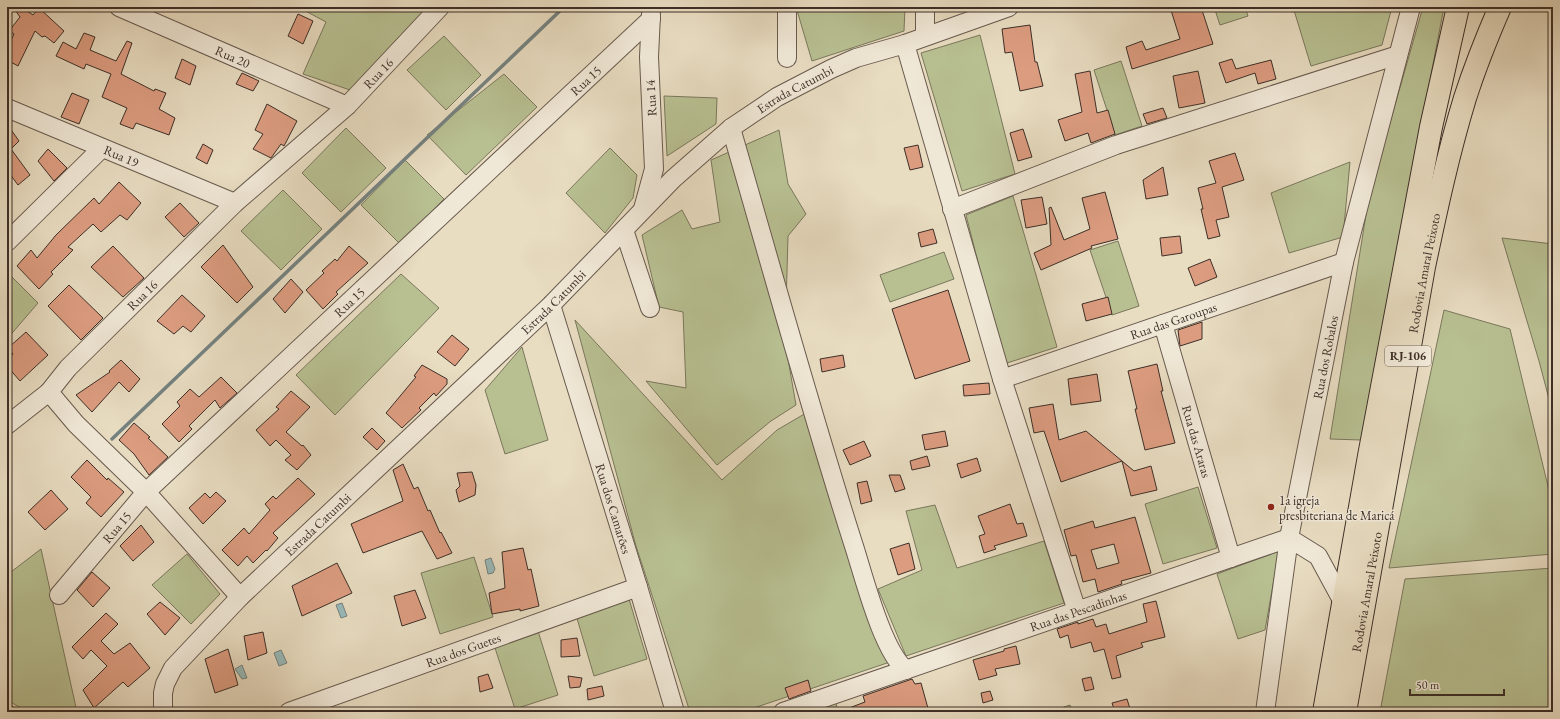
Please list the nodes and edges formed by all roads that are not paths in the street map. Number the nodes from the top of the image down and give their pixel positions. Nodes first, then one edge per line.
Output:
1 (118, 7) edge
2 (440, 7) edge
3 (787, 7) edge
4 (925, 7) edge
5 (1009, 7) edge
6 (1411, 7) edge
7 (1458, 7) edge
8 (1500, 7) edge
9 (651, 13) edge
10 (925, 36) junction
11 (905, 44) junction
12 (621, 49) junction
13 (1398, 55) junction
14 (649, 57) junction
15 (787, 58) dead end
16 (347, 106) junction
17 (7, 108) edge
18 (731, 128) junction
19 (102, 148) junction
20 (654, 169) junction
21 (673, 179) junction
22 (235, 203) junction
23 (952, 209) junction
24 (642, 211) junction
25 (624, 230) junction
26 (7, 242) edge
27 (1344, 262) junction
28 (550, 305) junction
29 (650, 308) dead end
30 (1163, 324) junction
31 (1002, 379) junction
32 (49, 392) junction
33 (7, 425) edge
34 (146, 492) junction
35 (1289, 538) junction
36 (1230, 558) junction
37 (638, 586) junction
38 (59, 595) dead end
39 (240, 597) junction
40 (1344, 604) junction
41 (1077, 611) junction
42 (906, 670) junction
43 (163, 712) edge
44 (289, 712) edge
45 (675, 712) edge
46 (783, 712) edge
47 (1265, 712) edge
48 (1324, 712) edge
49 (1345, 712) edge

1 - 16 street, Rua 20
2 - 16 street, Rua 16
3 - 15 street
4 - 10 street
5 - 10 street, Estrada Catumbi
6 - 13 street, Rua dos Robalos
7 - 40 highway, Rodovia Amaral Peixoto / RJ-106
8 - 49 highway, Rodovia Amaral Peixoto / RJ-106
9 - 12 street, Rua 15
9 - 14 street, Rua 14
10 - 11 street, Estrada Catumbi
11 - 18 street, Estrada Catumbi
11 - 23 street
12 - 14 street
12 - 34 street, Rua 15
13 - 23 street
13 - 27 street, Rua dos Robalos
14 - 20 street, Rua 14
16 - 22 street, Rua 16
17 - 19 street, Rua 19
18 - 21 street, Estrada Catumbi
18 - 42 street
19 - 22 street, Rua 19
19 - 26 street
20 - 21 street
20 - 24 street, Rua 14
21 - 24 street, Estrada Catumbi
22 - 32 street, Rua 16
23 - 31 street
24 - 25 street, Estrada Catumbi
25 - 28 street, Estrada Catumbi
25 - 29 street
27 - 30 street, Rua das Garoupas
27 - 35 street, Rua dos Robalos
28 - 37 street, Rua dos Camarões
28 - 39 street, Estrada Catumbi
30 - 31 street, Rua das Garoupas
30 - 36 street, Rua das Araras
31 - 41 street
32 - 33 street, Rua 16
32 - 34 street
34 - 38 street, Rua 15
34 - 39 street
35 - 36 street, Rua das Pescadinhas
35 - 40 street
35 - 47 street, Rua dos Robalos
36 - 41 street, Rua das Pescadinhas
37 - 44 street, Rua dos Guetes
37 - 45 street, Rua dos Camarões
39 - 43 street, Estrada Catumbi
40 - 48 highway, Rodovia Amaral Peixoto / RJ-106
41 - 42 street, Rua das Pescadinhas
42 - 46 street, Rua das Pescadinhas

